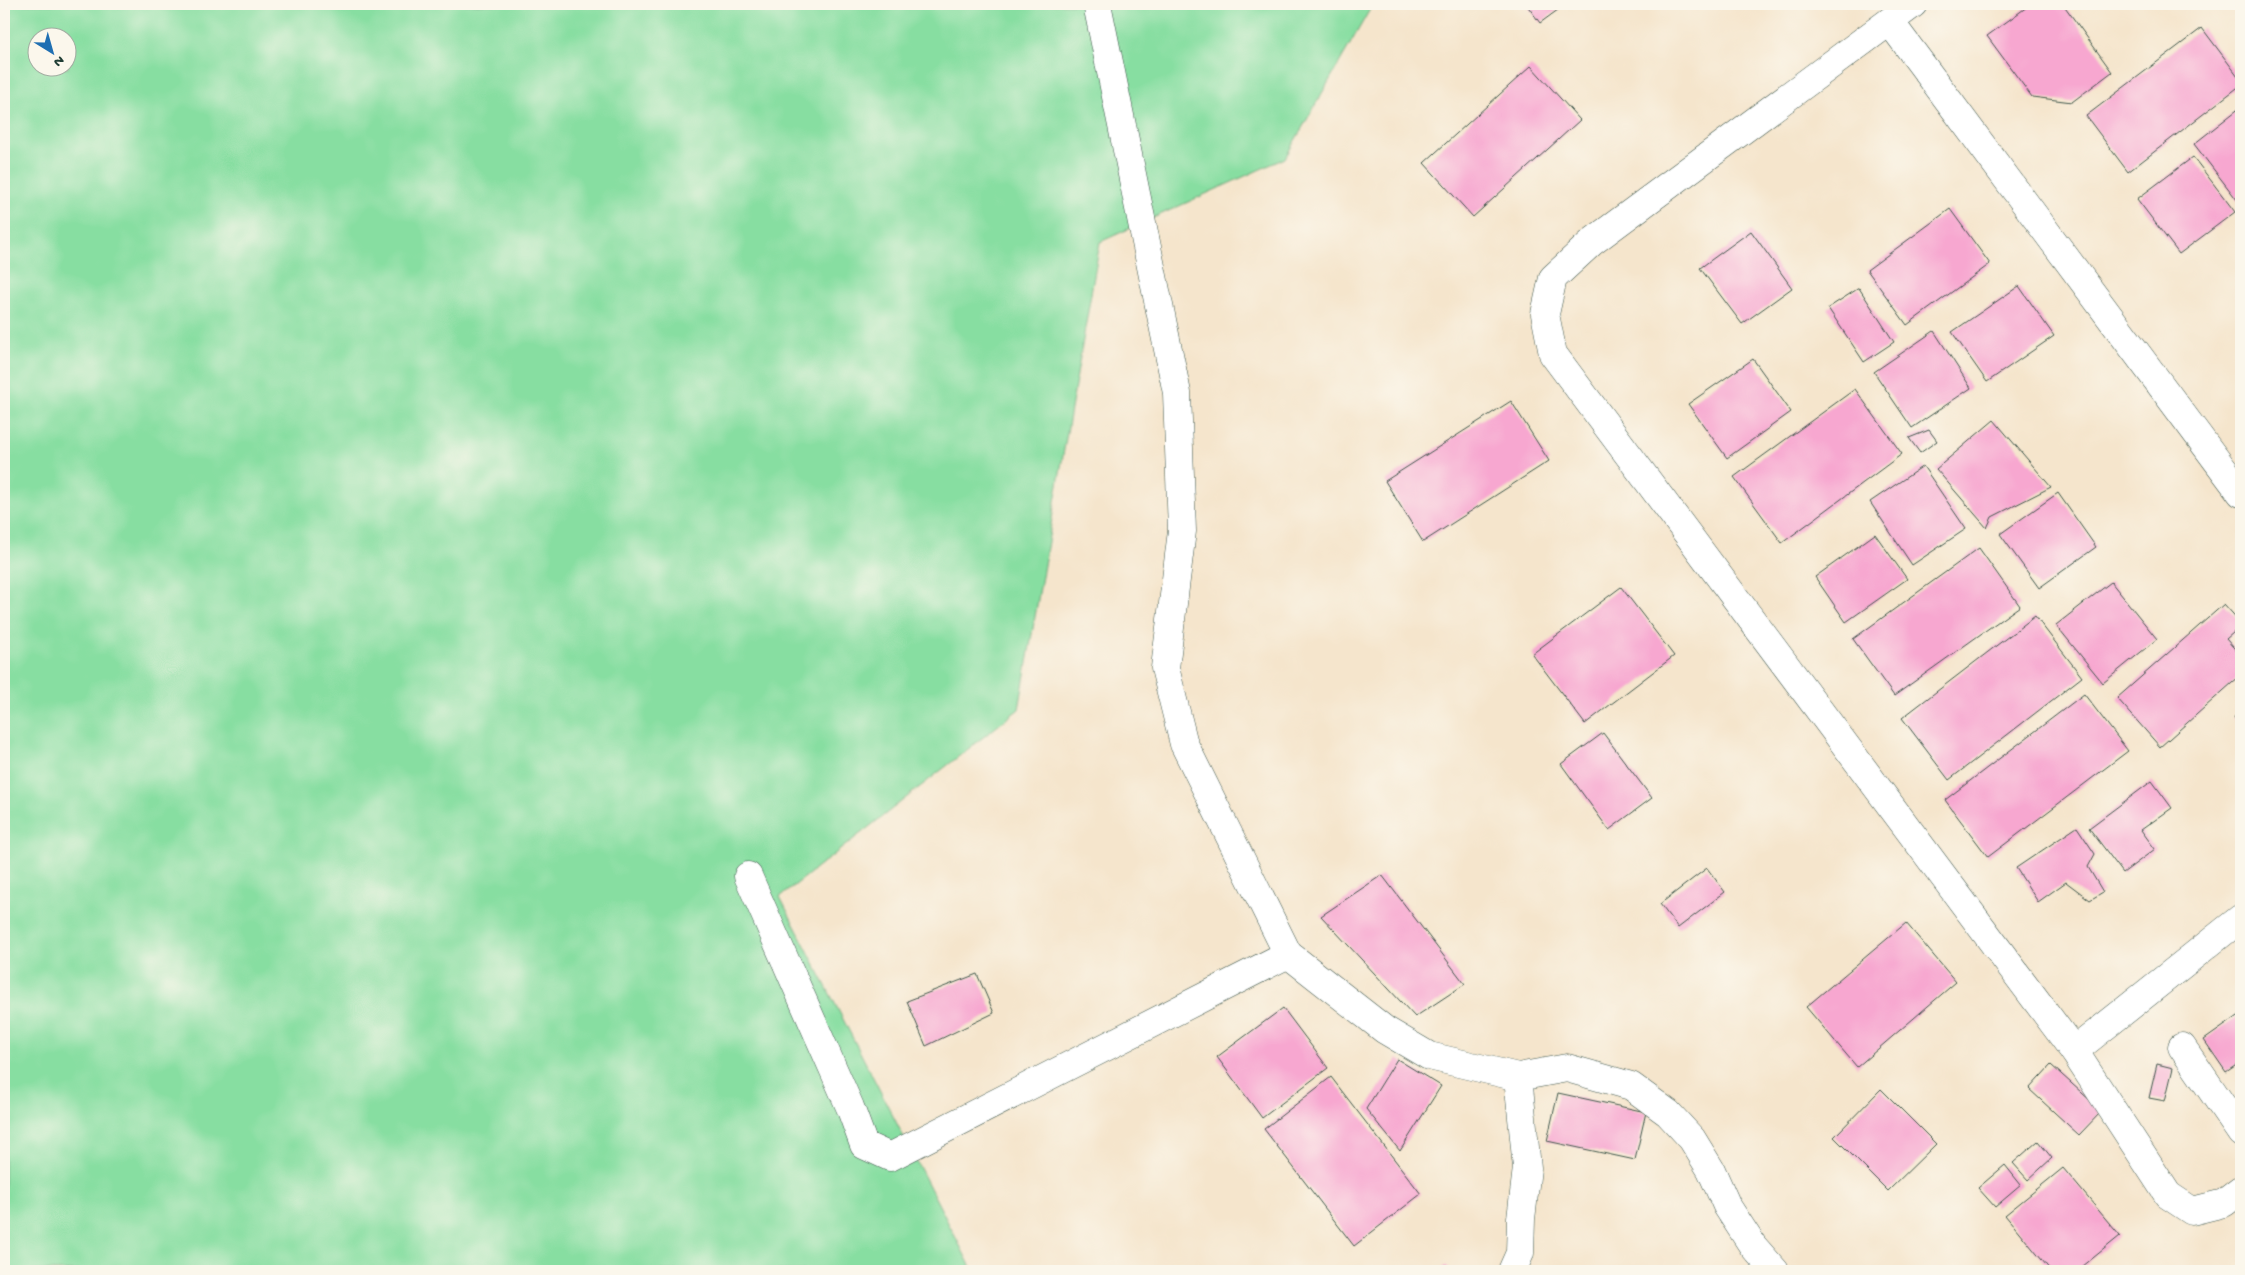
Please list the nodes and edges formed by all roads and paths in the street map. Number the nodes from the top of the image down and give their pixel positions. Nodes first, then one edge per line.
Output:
1 (1097, 4) edge
2 (1913, 4) edge
3 (1890, 22) junction
4 (2241, 493) edge
5 (748, 876) dead end
6 (2241, 918) edge
7 (1288, 954) junction
8 (2182, 1047) dead end
9 (2074, 1052) junction
10 (1518, 1077) junction
11 (2241, 1133) edge
12 (2241, 1190) edge
13 (1512, 1271) edge
14 (1775, 1271) edge

1 - 7 street
2 - 3 street
3 - 4 street
3 - 9 street
5 - 7 street
6 - 9 street
7 - 10 street
8 - 11 street
9 - 12 street
10 - 13 street
10 - 14 street

